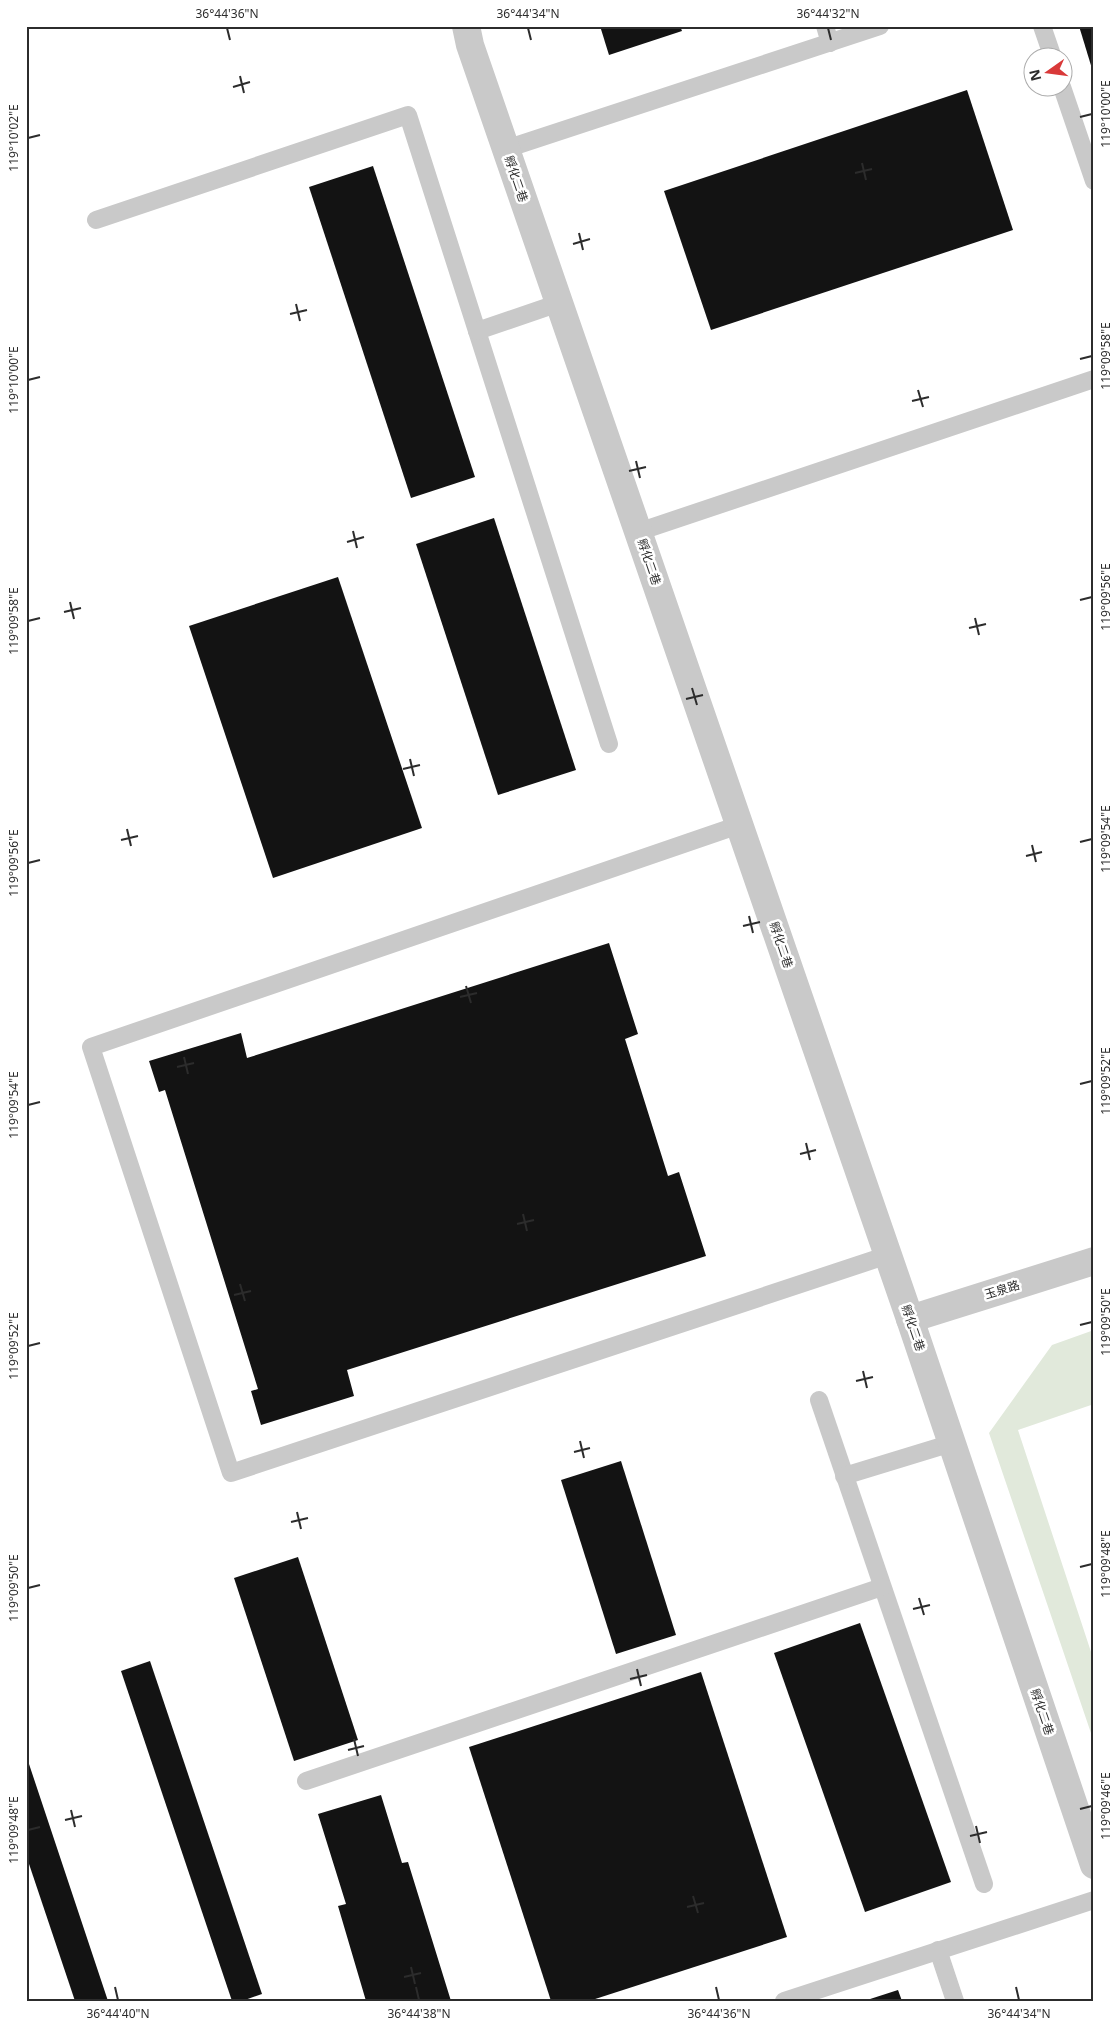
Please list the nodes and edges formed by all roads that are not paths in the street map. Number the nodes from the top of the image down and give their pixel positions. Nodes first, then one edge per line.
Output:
1 (466, 26) edge
2 (880, 26) edge
3 (1042, 26) edge
4 (828, 34) edge
5 (1050, 48) edge
6 (1066, 98) edge
7 (506, 149) junction
8 (1094, 181) edge
9 (96, 220) dead end
10 (559, 303) junction
11 (477, 331) junction
12 (1094, 379) edge
13 (638, 532) junction
14 (609, 744) dead end
15 (739, 825) junction
16 (888, 1255) junction
17 (1094, 1261) edge
18 (910, 1319) junction
19 (818, 1400) dead end
20 (952, 1443) junction
21 (844, 1476) junction
22 (882, 1587) junction
23 (306, 1781) dead end
24 (1094, 1865) edge
25 (984, 1884) dead end
26 (1094, 1900) edge
27 (938, 1950) junction
28 (784, 2001) edge
29 (955, 2001) edge

1 - 7 street, 孵化二巷
2 - 4 lane
3 - 5 lane
4 - 7 lane
6 - 8 lane
7 - 10 street, 孵化二巷
9 - 11 lane
10 - 11 lane
10 - 13 street, 孵化二巷
11 - 14 lane
12 - 13 lane
13 - 15 street, 孵化二巷
15 - 16 street, 孵化二巷
15 - 16 lane
16 - 18 street, 孵化二巷
17 - 18 street, 玉泉路
18 - 20 street, 孵化二巷
19 - 21 lane
20 - 21 lane
20 - 24 street, 孵化二巷
21 - 22 lane
22 - 23 lane
22 - 25 lane
26 - 27 lane
27 - 28 lane
27 - 29 lane

